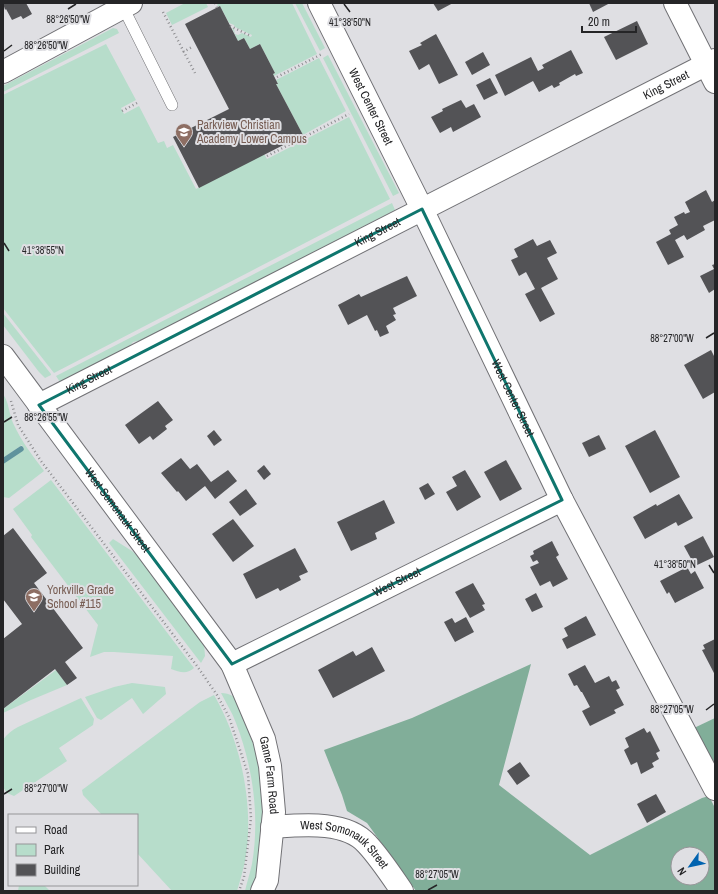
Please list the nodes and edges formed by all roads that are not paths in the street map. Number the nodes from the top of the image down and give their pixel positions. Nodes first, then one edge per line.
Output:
1 (319, 3) edge
2 (675, 3) edge
3 (127, 5) edge
4 (712, 69) edge
5 (3, 72) edge
6 (172, 104) dead end
7 (422, 209) junction
8 (3, 356) edge
9 (39, 405) junction
10 (562, 500) junction
11 (232, 664) junction
12 (715, 789) edge
13 (272, 826) junction
14 (262, 891) edge
15 (402, 891) edge

1 - 7 street, West Center Street
2 - 4 street
3 - 5 street
3 - 6 lane
4 - 7 street, King Street
7 - 9 street, King Street
7 - 10 street, West Center Street
8 - 9 street, West Somonauk Street
9 - 11 street, West Somonauk Street
10 - 11 street, West Street
10 - 12 street, West Center Street
11 - 13 street, Game Farm Road
13 - 14 street, Game Farm Road
13 - 15 street, West Somonauk Street

